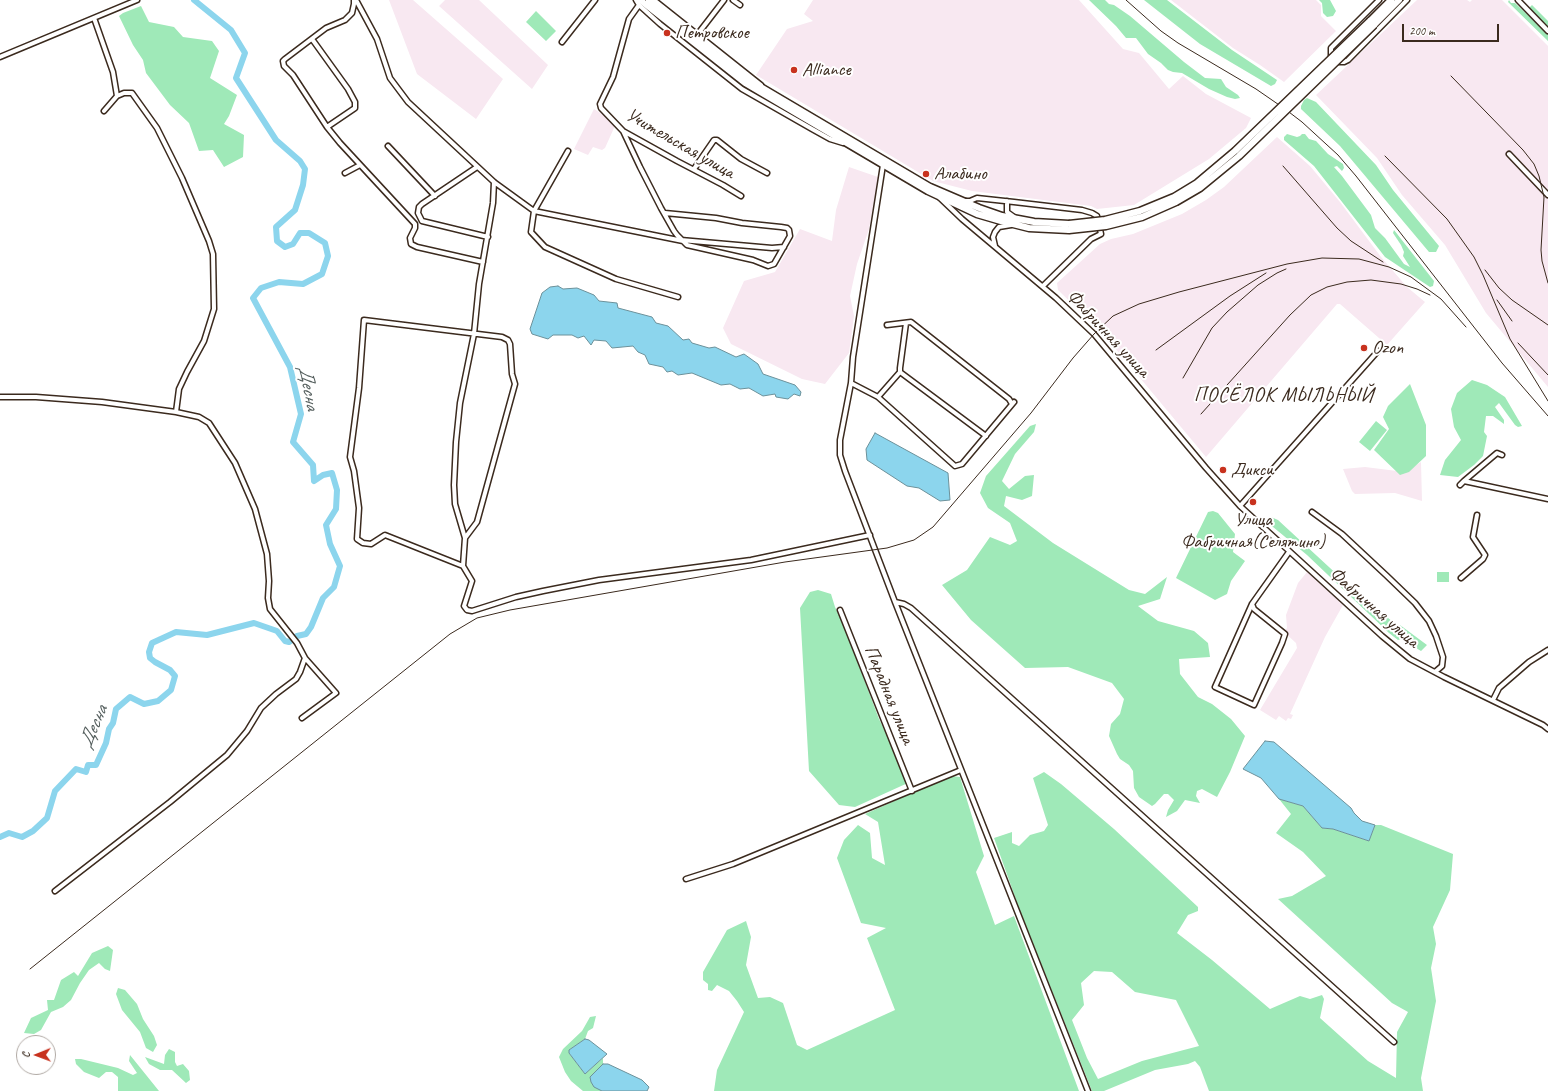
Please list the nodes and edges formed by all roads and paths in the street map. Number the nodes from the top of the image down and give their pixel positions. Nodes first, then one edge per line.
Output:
1 (137, 0) edge
2 (355, 0) edge
3 (594, 0) edge
4 (636, 0) edge
5 (649, 0) edge
6 (654, 0) edge
7 (724, 0) edge
8 (733, 0) edge
9 (1379, 0) edge
10 (1391, 0) edge
11 (1400, 0) edge
12 (1407, 0) edge
13 (1518, 0) edge
14 (639, 2) edge
15 (740, 5) dead end
16 (94, 18) junction
17 (1372, 23) junction
18 (1548, 31) edge
19 (696, 34) junction
20 (312, 40) junction
21 (562, 42) dead end
22 (0, 57) edge
23 (768, 92) junction
24 (117, 96) junction
25 (104, 111) dead end
26 (327, 127) junction
27 (623, 131) junction
28 (388, 146) dead end
29 (568, 151) dead end
30 (1509, 154) dead end
31 (360, 165) junction
32 (882, 165) junction
33 (477, 167) junction
34 (694, 169) junction
35 (767, 173) dead end
36 (345, 174) dead end
37 (494, 182) junction
38 (1548, 195) edge
39 (434, 196) junction
40 (741, 196) dead end
41 (938, 197) junction
42 (958, 200) junction
43 (1007, 201) junction
44 (534, 211) junction
45 (664, 214) junction
46 (1018, 223) junction
47 (488, 237) junction
48 (682, 241) junction
49 (784, 247) junction
50 (998, 249) junction
51 (483, 262) junction
52 (1042, 286) junction
53 (678, 297) dead end
54 (906, 323) junction
55 (887, 325) dead end
56 (474, 334) junction
57 (1378, 351) dead end
58 (900, 372) junction
59 (851, 383) junction
60 (0, 397) edge
61 (878, 397) junction
62 (176, 412) junction
63 (986, 436) junction
64 (1502, 455) dead end
65 (1464, 481) junction
66 (1460, 485) dead end
67 (1548, 499) edge
68 (1240, 506) junction
69 (1312, 512) dead end
70 (1477, 515) dead end
71 (870, 535) junction
72 (465, 538) junction
73 (1289, 552) junction
74 (463, 566) junction
75 (1461, 578) dead end
76 (895, 602) junction
77 (1252, 604) junction
78 (840, 610) dead end
79 (1548, 650) edge
80 (305, 658) junction
81 (1435, 672) junction
82 (1493, 700) junction
83 (302, 718) dead end
84 (1546, 724) edge
85 (1548, 729) edge
86 (962, 770) junction
87 (912, 791) junction
88 (686, 879) dead end
89 (55, 891) dead end
90 (1394, 1042) dead end
91 (1088, 1091) edge

1 - 16 street
2 - 20 street
2 - 33 street
3 - 21 street
4 - 14 street
5 - 23 highway
6 - 19 street
7 - 19 street
8 - 15 street
9 - 12 street
10 - 17 highway
11 - 17 highway
13 - 18 street
14 - 27 street, Учительская улица
14 - 32 highway
16 - 22 street
16 - 24 street
17 - 46 highway, bridge
19 - 23 street
20 - 26 street
20 - 26 street
23 - 42 highway
24 - 25 street
24 - 62 street
26 - 31 street
27 - 34 street, Учительская улица
27 - 45 street
28 - 39 street
29 - 44 street
30 - 38 street
31 - 36 street
31 - 51 street
32 - 41 highway
32 - 59 street
33 - 37 street
33 - 39 street
34 - 35 street
34 - 40 street, Учительская улица
37 - 44 street
37 - 47 street
39 - 47 street
41 - 46 highway
41 - 50 street, Фабричная улица
42 - 43 street
42 - 46 highway
43 - 46 street
43 - 52 street
44 - 48 street
44 - 53 street
45 - 48 street
45 - 49 street
46 - 50 street
47 - 51 street
48 - 49 street
48 - 49 street
50 - 52 street, Фабричная улица
51 - 56 street
52 - 68 street, Фабричная улица
54 - 55 street
54 - 58 street
54 - 63 street
56 - 72 street
56 - 72 street
56 - 74 street
57 - 68 street
58 - 61 street
58 - 63 street
59 - 61 street
59 - 71 street
60 - 62 street
61 - 63 street
62 - 80 street
64 - 65 street
65 - 66 street
65 - 67 street
68 - 73 street, Фабричная улица
69 - 81 street
70 - 75 street
71 - 74 street
71 - 76 street
72 - 74 street
73 - 77 street
73 - 81 street, Фабричная улица
76 - 86 street
76 - 90 street
77 - 77 street
78 - 87 street, Парадная улица
79 - 82 street
80 - 83 street
80 - 89 street
81 - 82 street, Фабричная улица
82 - 84 street, Фабричная улица
84 - 85 street, Фабричная улица
86 - 87 street
86 - 91 street
87 - 88 street

